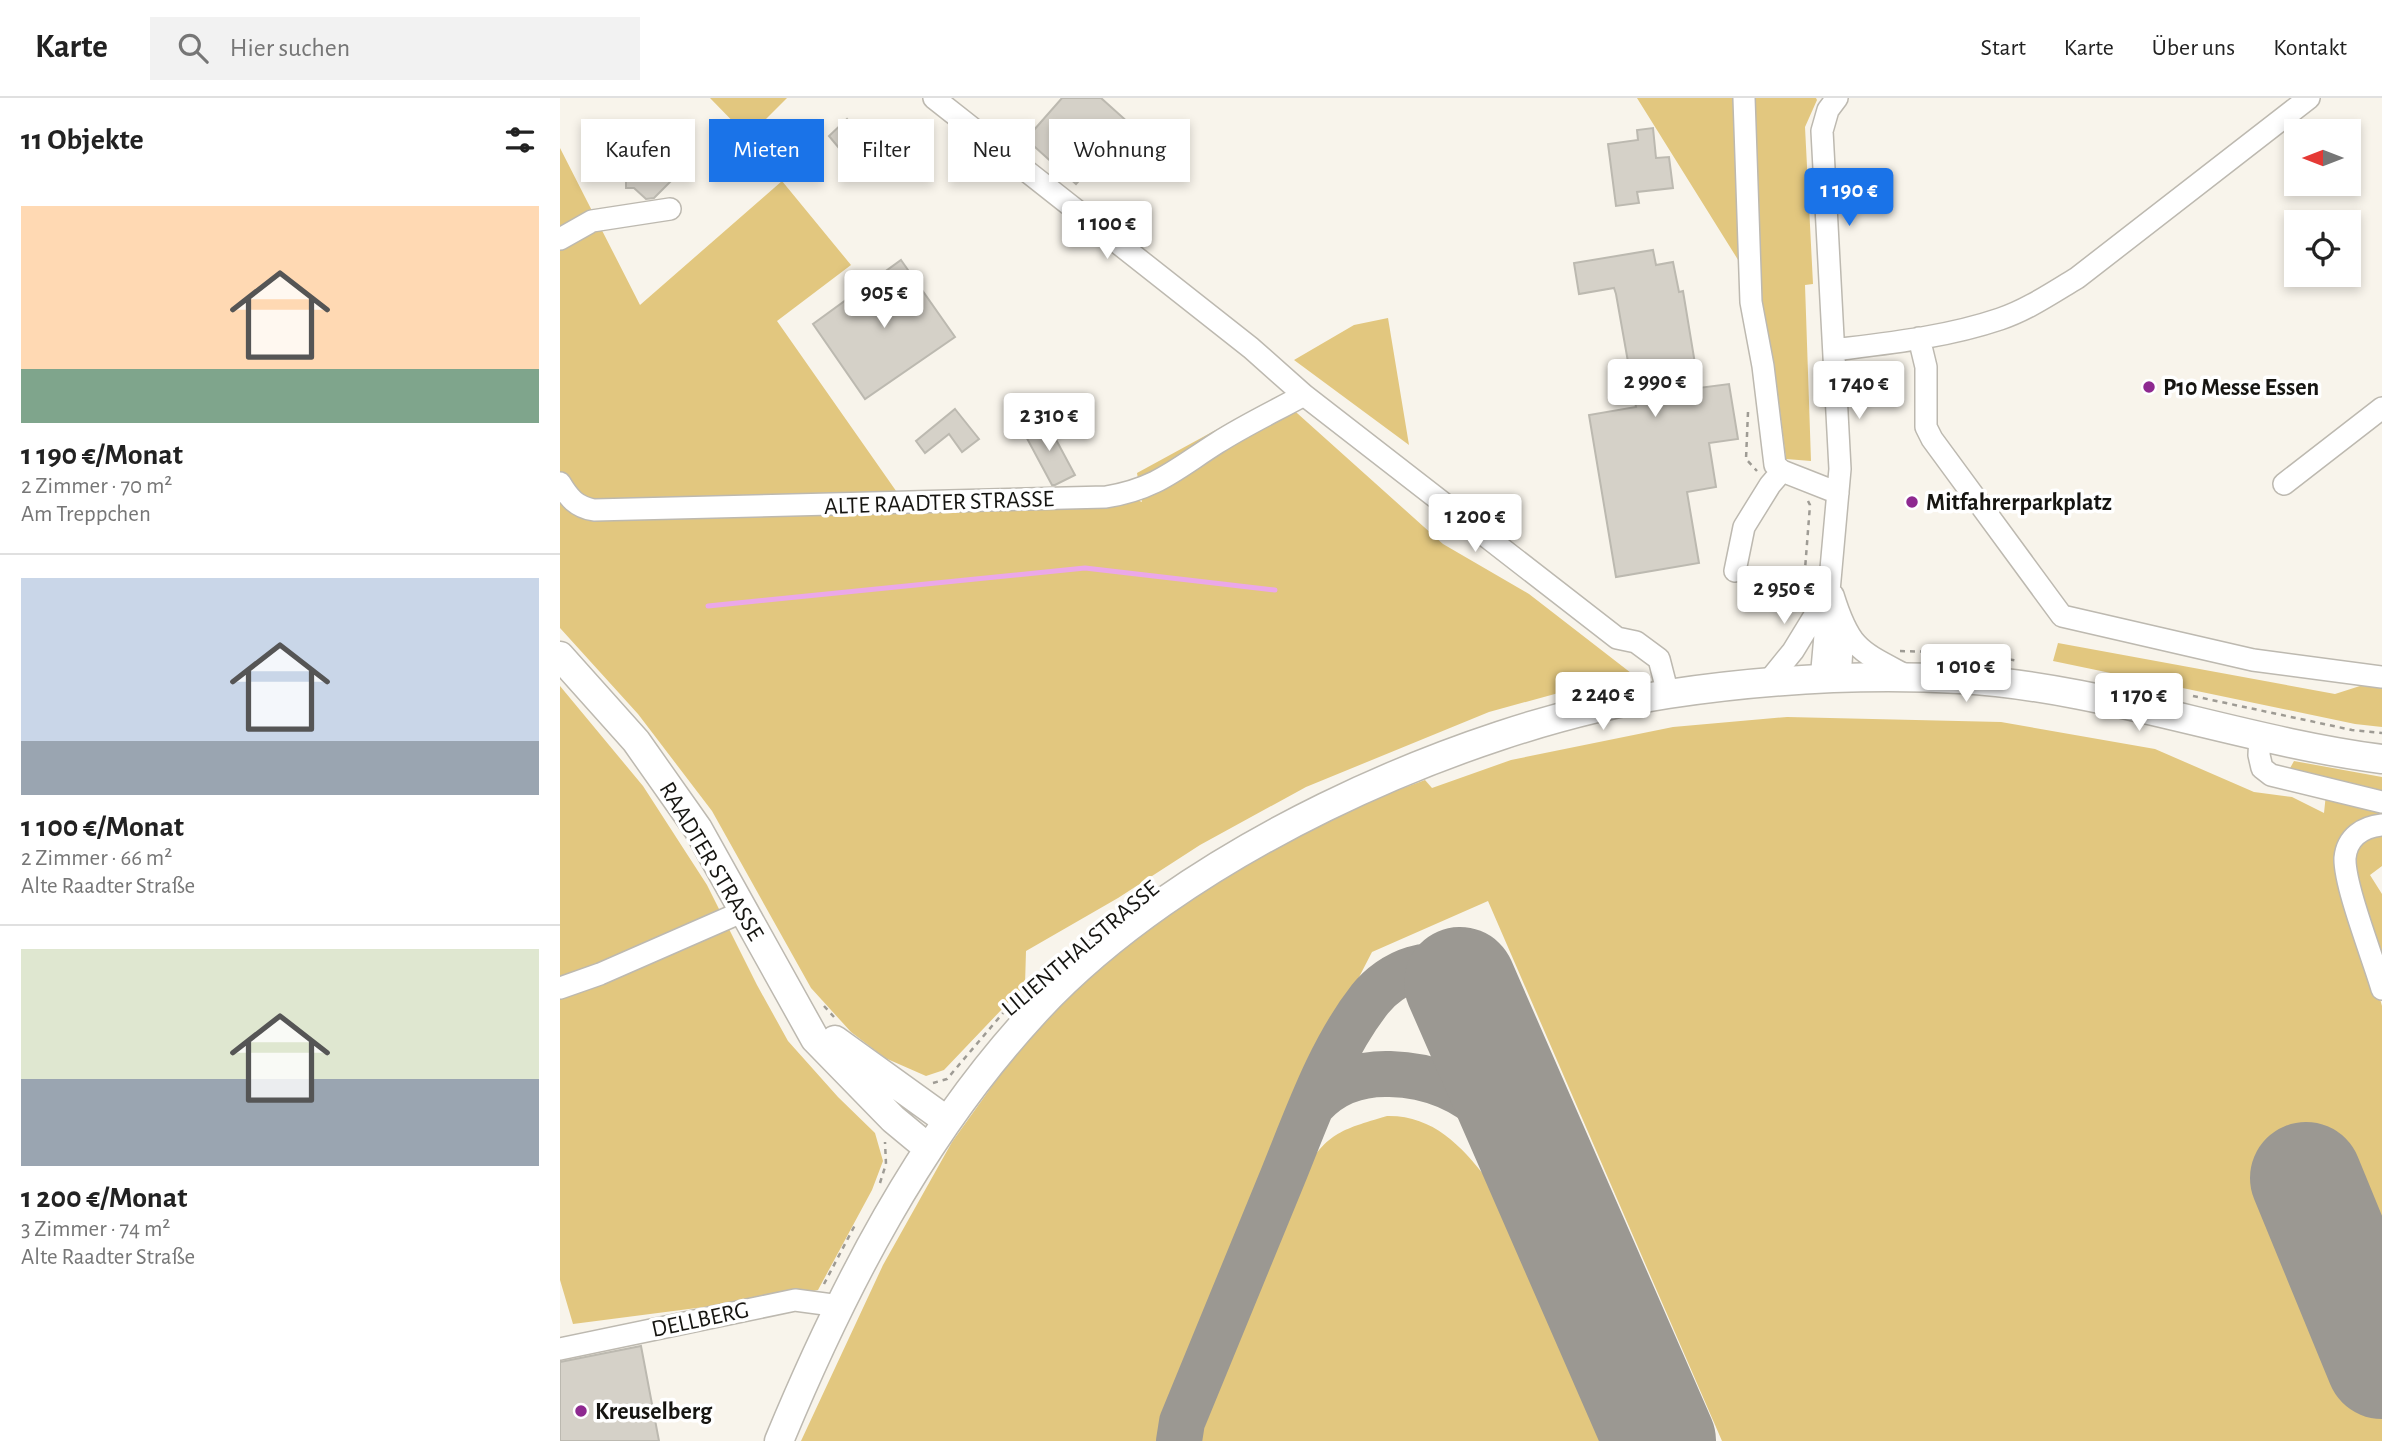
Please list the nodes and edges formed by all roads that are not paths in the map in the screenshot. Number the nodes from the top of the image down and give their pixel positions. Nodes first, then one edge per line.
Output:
1 (934, 98) edge
2 (1744, 98) edge
3 (1837, 98) edge
4 (2309, 98) edge
5 (670, 209) dead end
6 (560, 239) edge
7 (1919, 338) junction
8 (1834, 351) junction
9 (1304, 395) junction
10 (2382, 408) edge
11 (1782, 471) junction
12 (560, 483) edge
13 (2284, 484) dead end
14 (1838, 493) junction
15 (1735, 571) dead end
16 (1831, 590) junction
17 (1843, 630) junction
18 (560, 656) edge
19 (2382, 677) edge
20 (1910, 678) junction
21 (1830, 680) junction
22 (1767, 683) junction
23 (1668, 694) junction
24 (2260, 736) junction
25 (2382, 759) edge
26 (2382, 802) edge
27 (2382, 825) edge
28 (744, 911) junction
29 (2379, 961) edge
30 (560, 988) edge
31 (2382, 989) edge
32 (799, 1008) junction
33 (946, 1121) junction
34 (928, 1148) junction
35 (827, 1304) junction
36 (560, 1349) edge
37 (779, 1441) edge

1 - 9 street
2 - 11 street
3 - 8 street
4 - 7 street
5 - 6 street
7 - 8 street
7 - 19 street
8 - 14 street
9 - 12 street, ALTE RAADTER STRASSE
9 - 23 street
10 - 13 street
11 - 14 street
11 - 15 street
14 - 16 street
16 - 17 street
16 - 21 street
16 - 22 street
17 - 20 street
17 - 21 street
18 - 28 main road, RAADTER STRASSE
20 - 21 main road, LILIENTHALSTRASSE
20 - 24 main road, LILIENTHALSTRASSE
21 - 22 main road, LILIENTHALSTRASSE
22 - 23 main road, LILIENTHALSTRASSE
23 - 33 main road, LILIENTHALSTRASSE
24 - 25 main road, LILIENTHALSTRASSE
24 - 26 street
27 - 29 street
28 - 30 street
28 - 32 main road, RAADTER STRASSE
29 - 31 street
32 - 33 main road, RAADTER STRASSE
32 - 34 main road, RAADTER STRASSE
33 - 34 main road, LILIENTHALSTRASSE
34 - 35 main road, LILIENTHALSTRASSE
35 - 36 street, DELLBERG
35 - 37 main road, LILIENTHALSTRASSE

